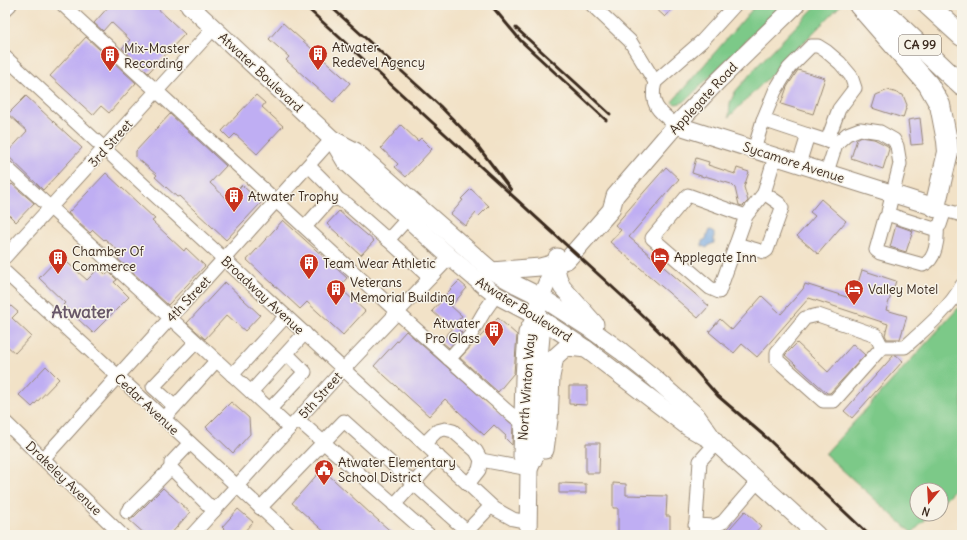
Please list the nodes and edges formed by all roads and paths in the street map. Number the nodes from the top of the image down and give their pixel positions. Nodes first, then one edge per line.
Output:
1 (10, 5) edge
2 (63, 5) edge
3 (189, 5) edge
4 (592, 5) edge
5 (734, 5) edge
6 (796, 5) edge
7 (859, 5) edge
8 (877, 5) edge
9 (928, 5) edge
10 (5, 10) edge
11 (214, 28) junction
12 (962, 36) edge
13 (5, 57) edge
14 (655, 82) junction
15 (962, 86) edge
16 (156, 92) junction
17 (763, 120) junction
18 (676, 125) junction
19 (808, 135) junction
20 (332, 139) junction
21 (832, 142) junction
22 (104, 149) junction
23 (754, 150) junction
24 (962, 155) edge
25 (775, 157) junction
26 (799, 164) junction
27 (5, 166) edge
28 (309, 166) junction
29 (827, 172) junction
30 (764, 193) junction
31 (892, 194) junction
32 (338, 199) junction
33 (276, 202) junction
34 (51, 207) junction
35 (940, 209) junction
36 (890, 215) junction
37 (962, 215) edge
38 (746, 216) junction
39 (408, 218) junction
40 (305, 227) junction
41 (937, 227) junction
42 (388, 240) junction
43 (736, 244) junction
44 (5, 257) edge
45 (450, 257) junction
46 (224, 259) junction
47 (555, 264) junction
48 (492, 271) junction
49 (5, 272) edge
50 (430, 278) junction
51 (962, 285) edge
52 (496, 294) junction
53 (541, 297) junction
54 (398, 313) junction
55 (286, 316) junction
56 (536, 316) junction
57 (170, 319) junction
58 (305, 333) junction
59 (196, 342) junction
60 (612, 345) junction
61 (882, 347) junction
62 (586, 349) junction
63 (287, 354) junction
64 (449, 359) junction
65 (216, 361) junction
66 (344, 369) junction
67 (232, 375) junction
68 (118, 376) junction
69 (251, 392) junction
70 (174, 406) junction
71 (270, 409) junction
72 (163, 418) junction
73 (5, 422) edge
74 (523, 422) junction
75 (294, 424) junction
76 (323, 442) junction
77 (190, 443) junction
78 (425, 443) junction
79 (716, 443) junction
80 (438, 456) junction
81 (44, 459) junction
82 (481, 460) junction
83 (532, 462) junction
84 (171, 468) junction
85 (758, 481) junction
86 (413, 483) junction
87 (468, 484) junction
88 (237, 487) junction
89 (394, 505) junction
90 (491, 506) junction
91 (260, 508) junction
92 (214, 511) junction
93 (127, 512) dead end
94 (528, 528) edge
95 (695, 530) edge
96 (469, 533) edge
97 (122, 535) edge
98 (192, 535) edge
99 (290, 535) edge
100 (428, 535) edge
101 (816, 535) edge

1 - 10 street
2 - 16 street
3 - 11 main road, Atwater Boulevard
4 - 14 street
5 - 14 street
6 - 18 main road, Applegate Road
7 - 35 highway
8 - 15 highway, CA 99
9 - 12 highway, CA 99
11 - 16 street, 3rd Street
11 - 20 main road, Atwater Boulevard
13 - 22 street, Broadway Avenue
14 - 18 street, Sycamore Avenue
16 - 22 street, 3rd Street
16 - 33 street
17 - 19 street
17 - 21 street
17 - 23 street
18 - 23 main road, Sycamore Avenue
18 - 47 main road, Applegate Road
19 - 21 street
19 - 26 street
20 - 28 street, 4th Street
20 - 39 main road, Atwater Boulevard
20 - 48 main road, Atwater Boulevard
21 - 29 street
21 - 31 street
22 - 34 street, 3rd Street
22 - 46 street, Broadway Avenue
23 - 25 main road, Sycamore Avenue
24 - 35 highway
25 - 26 main road, Sycamore Avenue
25 - 30 street
26 - 29 main road, Sycamore Avenue
27 - 34 street
28 - 32 street
28 - 33 street, 4th Street
29 - 31 main road, Sycamore Avenue
30 - 38 street
30 - 43 street
31 - 35 main road, Sycamore Avenue
31 - 36 street
32 - 40 street
32 - 42 street
33 - 40 street
33 - 46 street, 4th Street
34 - 44 street, 3rd Street
34 - 57 street
35 - 37 street, Sycamore Avenue
35 - 41 street
36 - 41 street
36 - 41 street
38 - 43 street
38 - 43 street
39 - 42 street
39 - 45 main road, Atwater Boulevard
40 - 54 street
42 - 50 street
45 - 50 street, 5th Street
45 - 52 main road, Atwater Boulevard
46 - 55 street, Broadway Avenue
46 - 57 street, 4th Street
47 - 48 main road
47 - 53 main road, Applegate Road
47 - 60 main road
48 - 53 main road, Atwater Boulevard
49 - 68 street, Cedar Avenue
50 - 54 street, 5th Street
51 - 61 street
52 - 56 main road, Atwater Boulevard
52 - 64 street
53 - 56 main road, Applegate Road
53 - 60 main road, Atwater Boulevard
54 - 64 street
54 - 66 street, 5th Street
55 - 58 street, Broadway Avenue
55 - 67 street
56 - 62 main road, Atwater Boulevard
56 - 74 main road, North Winton Way
56 - 83 main road, North Winton Way
57 - 59 street
57 - 68 street, 4th Street
58 - 63 street
58 - 66 street, Broadway Avenue
59 - 65 street
59 - 70 street
60 - 79 main road, Atwater Boulevard
61 - 61 street
62 - 79 main road, Atwater Boulevard
62 - 83 main road
63 - 69 street
63 - 71 street
64 - 74 street
65 - 67 street
65 - 70 street
66 - 75 street, 5th Street
66 - 78 street, Broadway Avenue
67 - 69 street
68 - 72 street, Cedar Avenue
68 - 81 street, 4th Street
69 - 71 street
70 - 72 street
71 - 75 street
72 - 77 street, Cedar Avenue
73 - 81 street, Drakeley Avenue
74 - 83 main road, North Winton Way
75 - 76 street
75 - 88 street, 5th Street
76 - 86 street
76 - 89 street
76 - 91 street
77 - 84 street
77 - 88 street, Cedar Avenue
78 - 80 street, Broadway Avenue
78 - 82 street
79 - 85 main road, Atwater Boulevard
79 - 95 street
80 - 86 street
80 - 87 street, Broadway Avenue
81 - 97 street, Drakeley Avenue
82 - 83 street
82 - 87 street
83 - 94 main road, North Winton Way
84 - 92 street
84 - 93 street
85 - 95 street
85 - 101 main road, Atwater Boulevard
86 - 89 street
86 - 96 street
87 - 90 street, Broadway Avenue
88 - 91 street, Cedar Avenue
88 - 92 street, 5th Street
89 - 100 street
90 - 94 street, Broadway Avenue
90 - 96 street
91 - 99 street, Cedar Avenue
92 - 98 street, 5th Street

